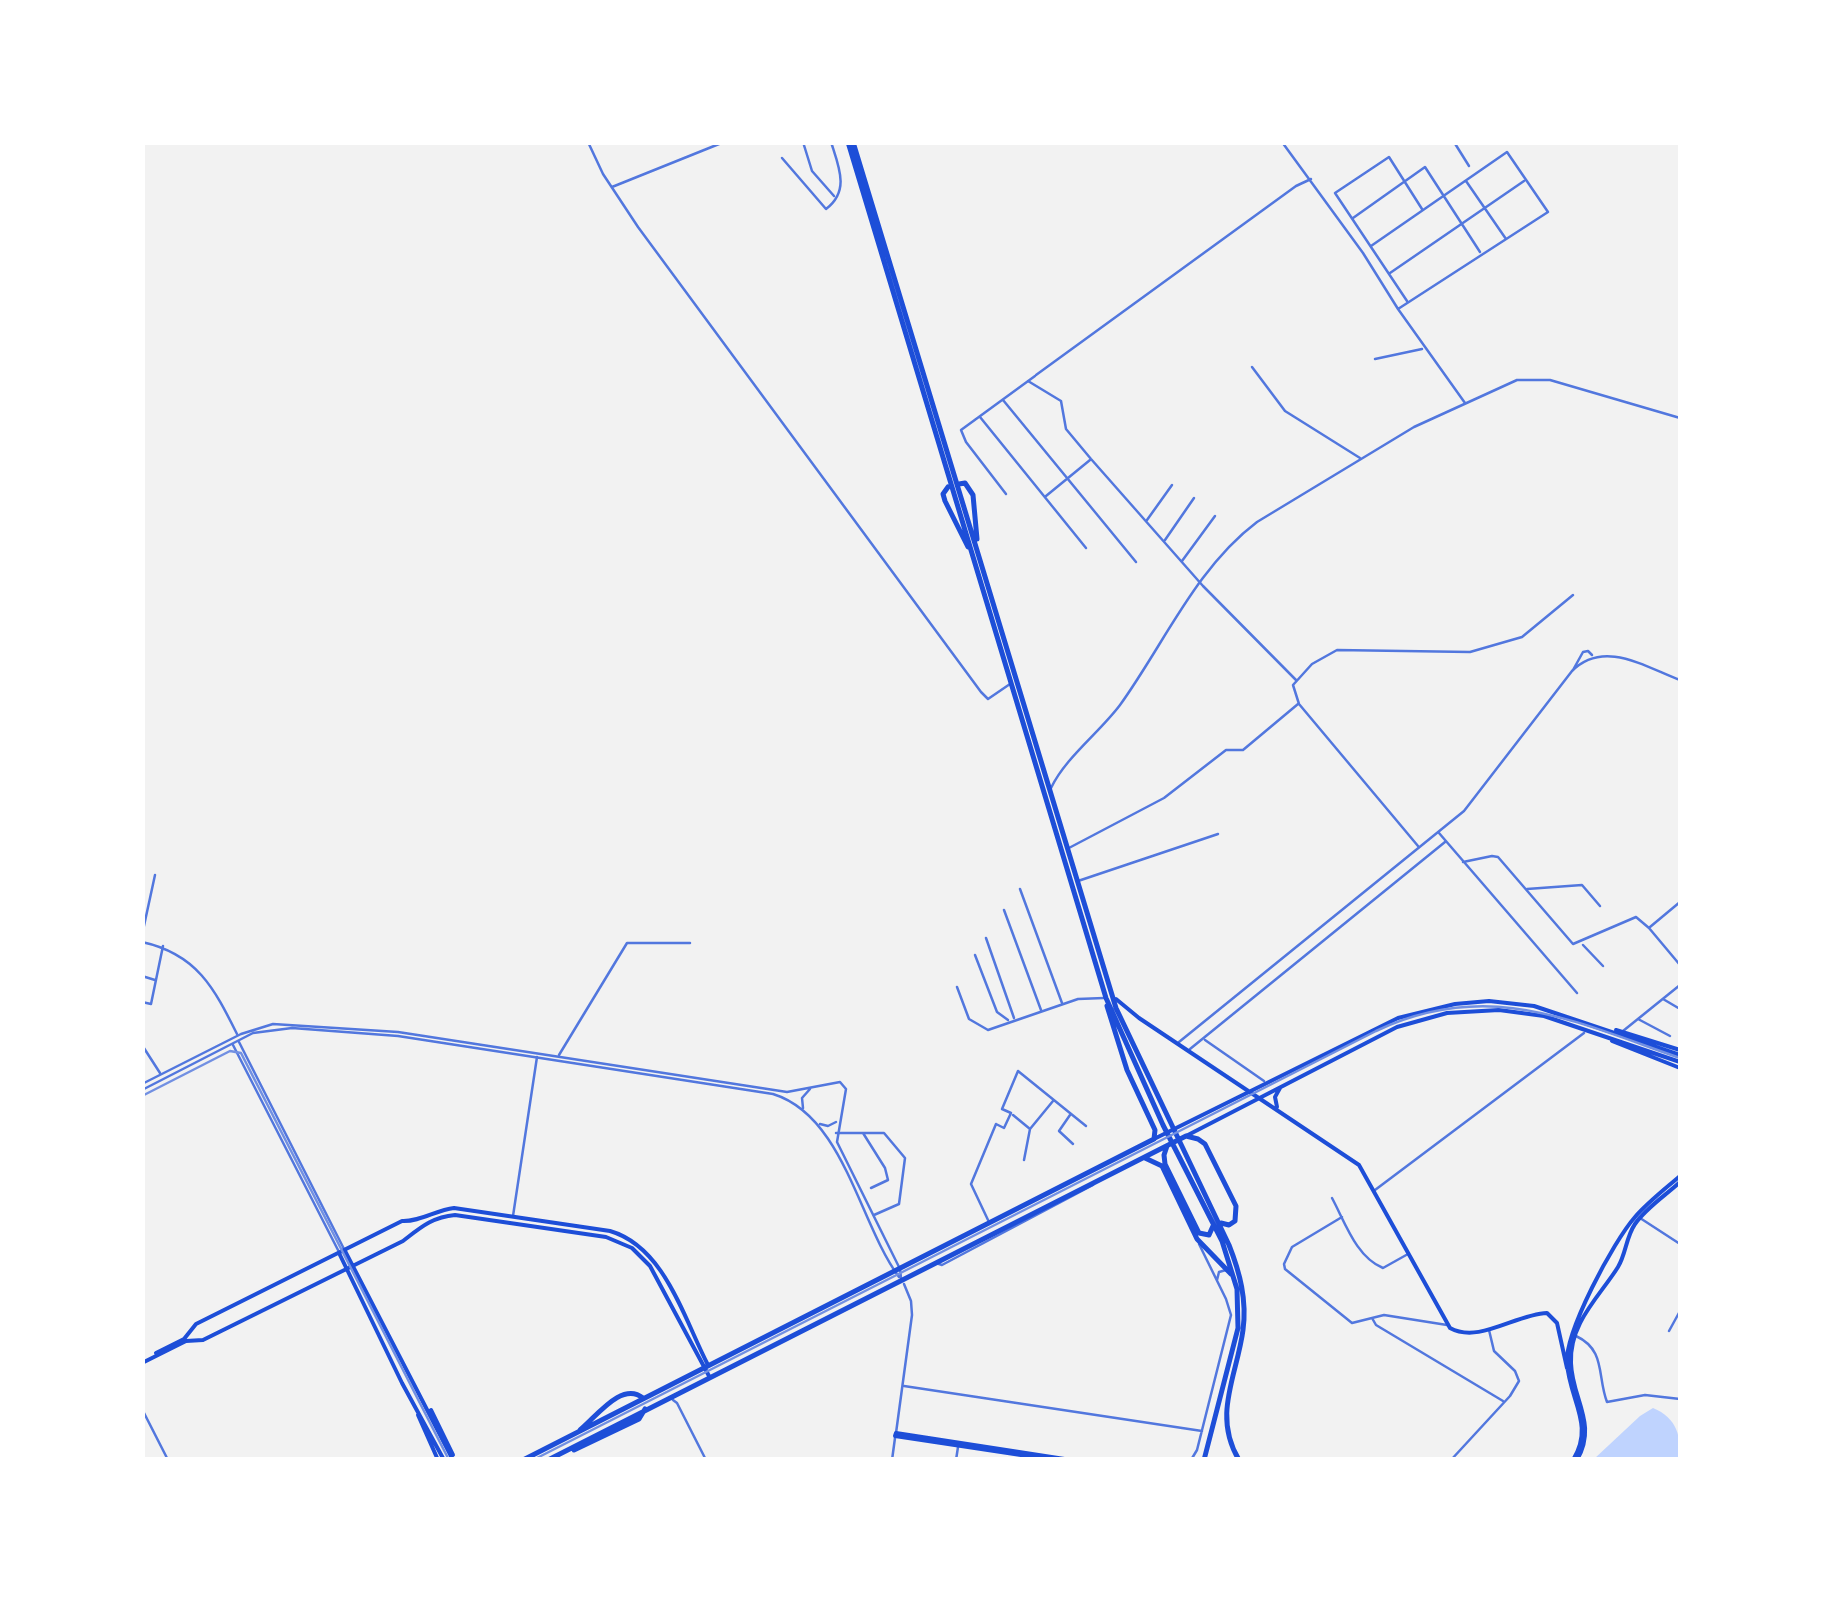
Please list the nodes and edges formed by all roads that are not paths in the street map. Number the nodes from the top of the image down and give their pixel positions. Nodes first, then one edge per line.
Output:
1 (588, 142) edge
2 (724, 142) edge
3 (803, 142) edge
4 (831, 142) edge
5 (851, 142) edge
6 (1282, 142) edge
7 (1454, 142) edge
8 (782, 158) dead end
9 (1468, 166) dead end
10 (1310, 179) junction
11 (1526, 180) junction
12 (1466, 181) junction
13 (1404, 182) junction
14 (611, 187) junction
15 (1444, 197) junction
16 (835, 198) junction
17 (1485, 208) junction
18 (1424, 211) junction
19 (1352, 218) junction
20 (1462, 224) junction
21 (1507, 240) junction
22 (1371, 246) junction
23 (1481, 254) junction
24 (1389, 274) junction
25 (1408, 302) junction
26 (1398, 309) junction
27 (1425, 348) junction
28 (1375, 359) dead end
29 (1252, 367) dead end
30 (1028, 381) junction
31 (1002, 400) junction
32 (1466, 404) junction
33 (979, 416) junction
34 (1680, 418) edge
35 (1362, 458) junction
36 (1091, 459) junction
37 (1068, 479) junction
38 (959, 484) dead end
39 (1172, 486) dead end
40 (948, 487) dead end
41 (1006, 494) dead end
42 (1046, 497) junction
43 (1194, 498) dead end
44 (1215, 516) dead end
45 (1146, 522) junction
46 (1164, 541) junction
47 (1086, 548) dead end
48 (975, 552) junction
49 (1136, 562) dead end
50 (1180, 562) junction
51 (1200, 582) junction
52 (1573, 595) dead end
53 (1296, 680) junction
54 (1680, 680) edge
55 (1012, 683) junction
56 (1300, 704) junction
57 (1041, 765) junction
58 (1060, 774) junction
59 (1050, 794) junction
60 (1438, 832) junction
61 (1218, 834) dead end
62 (1445, 842) junction
63 (1419, 847) junction
64 (1067, 849) junction
65 (1463, 862) junction
66 (155, 876) dead end
67 (1076, 882) junction
68 (1020, 889) dead end
69 (1527, 889) junction
70 (1680, 902) edge
71 (1600, 906) dead end
72 (1004, 910) dead end
73 (1649, 928) junction
74 (142, 935) edge
75 (986, 938) dead end
76 (142, 942) edge
77 (1581, 942) junction
78 (690, 943) dead end
79 (162, 946) junction
80 (1680, 953) edge
81 (975, 955) dead end
82 (1675, 959) junction
83 (1603, 966) dead end
84 (1680, 966) edge
85 (142, 976) edge
86 (156, 980) junction
87 (1680, 985) edge
88 (957, 987) dead end
89 (1109, 988) junction
90 (1576, 993) dead end
91 (1106, 998) junction
92 (1661, 998) junction
93 (142, 1002) edge
94 (1062, 1005) junction
95 (1680, 1009) edge
96 (1042, 1012) junction
97 (1139, 1018) junction
98 (1637, 1018) junction
99 (1012, 1020) junction
100 (1123, 1027) junction
101 (1601, 1027) junction
102 (1586, 1030) junction
103 (1625, 1031) junction
104 (1670, 1036) dead end
105 (237, 1038) junction
106 (1204, 1039) junction
107 (231, 1042) junction
108 (1178, 1043) junction
109 (142, 1045) edge
110 (1188, 1050) junction
111 (1680, 1052) edge
112 (537, 1055) junction
113 (558, 1056) junction
114 (1316, 1059) junction
115 (580, 1062) junction
116 (1680, 1065) edge
117 (1320, 1066) junction
118 (160, 1075) junction
119 (1267, 1083) junction
120 (1281, 1086) junction
121 (142, 1087) edge
122 (811, 1088) junction
123 (1249, 1091) junction
124 (1258, 1098) junction
125 (1054, 1099) junction
126 (804, 1110) junction
127 (1279, 1111) junction
128 (1011, 1113) junction
129 (1071, 1114) junction
130 (839, 1118) junction
131 (815, 1120) junction
132 (1166, 1124) junction
133 (1086, 1126) dead end
134 (1030, 1128) junction
135 (836, 1132) junction
136 (863, 1132) junction
137 (1186, 1136) junction
138 (1154, 1140) junction
139 (1073, 1144) dead end
140 (1168, 1146) junction
141 (1142, 1158) junction
142 (1024, 1160) dead end
143 (1680, 1179) edge
144 (1095, 1181) junction
145 (871, 1188) dead end
146 (1374, 1191) junction
147 (1332, 1198) dead end
148 (873, 1215) junction
149 (1638, 1216) junction
150 (1342, 1217) junction
151 (513, 1220) junction
152 (1214, 1220) junction
153 (990, 1223) junction
154 (878, 1233) junction
155 (1195, 1237) junction
156 (1680, 1244) edge
157 (342, 1252) junction
158 (1408, 1254) junction
159 (1608, 1259) junction
160 (939, 1264) junction
161 (350, 1266) junction
162 (898, 1270) junction
163 (1615, 1271) junction
164 (1230, 1272) junction
165 (902, 1280) junction
166 (1217, 1282) junction
167 (1238, 1289) junction
168 (1680, 1311) edge
169 (1372, 1317) junction
170 (1448, 1325) junction
171 (1488, 1328) junction
172 (1241, 1329) junction
173 (1575, 1329) junction
174 (1668, 1331) dead end
175 (1576, 1336) junction
176 (1569, 1344) junction
177 (1560, 1347) junction
178 (142, 1361) edge
179 (706, 1367) junction
180 (1567, 1368) junction
181 (709, 1377) junction
182 (903, 1386) junction
183 (680, 1392) junction
184 (668, 1398) junction
185 (1680, 1398) edge
186 (424, 1402) junction
187 (678, 1402) junction
188 (1504, 1403) junction
189 (414, 1406) junction
190 (142, 1409) edge
191 (1202, 1432) junction
192 (575, 1434) junction
193 (896, 1435) junction
194 (959, 1444) junction
195 (1007, 1451) junction
196 (557, 1455) junction
197 (1204, 1459) edge
198 (168, 1460) edge
199 (441, 1460) edge
200 (454, 1460) edge
201 (523, 1460) edge
202 (548, 1460) edge
203 (706, 1460) edge
204 (892, 1460) edge
205 (956, 1460) edge
206 (1054, 1460) edge
207 (1070, 1460) edge
208 (1124, 1460) edge
209 (1136, 1460) edge
210 (1191, 1460) edge
211 (1238, 1460) edge
212 (1451, 1460) edge
213 (1575, 1460) edge

1 - 14 street
2 - 14 street
3 - 16 street
4 - 16 street
5 - 48 main road
6 - 10 street
7 - 9 street
8 - 16 street
10 - 26 street
10 - 30 street
11 - 12 street
11 - 17 street
11 - 21 street
12 - 15 street
12 - 17 street
13 - 15 street
13 - 18 street
13 - 19 street
13 - 19 street
14 - 55 street
15 - 18 street
15 - 20 street
17 - 20 street
17 - 21 street
18 - 22 street
19 - 22 street
20 - 23 street
20 - 24 street
21 - 23 street
22 - 24 street
23 - 25 street
24 - 25 street
25 - 26 street
26 - 27 street
27 - 28 street
27 - 32 street
29 - 35 street
30 - 31 street
30 - 36 street
31 - 33 street
31 - 37 street
32 - 34 street
32 - 35 street
33 - 41 street
33 - 42 street
35 - 51 street
36 - 37 street
36 - 45 street
37 - 42 street
37 - 49 street
38 - 48 main road
39 - 45 street
40 - 48 main road
42 - 47 street
43 - 46 street
44 - 50 street
45 - 46 street
46 - 50 street
48 - 55 main road
48 - 57 main road
50 - 51 street
51 - 53 street
51 - 58 street
52 - 53 street
53 - 56 street
54 - 60 street
55 - 91 main road
56 - 63 street
56 - 64 street
57 - 58 street
57 - 59 main road
58 - 59 street
59 - 64 main road
60 - 62 street
60 - 63 street
61 - 67 street
62 - 65 street
62 - 106 street
63 - 108 street
64 - 67 main road
65 - 69 street
65 - 90 street
66 - 74 street
67 - 89 main road
68 - 94 street
69 - 71 street
69 - 77 street
70 - 73 street
72 - 96 street
73 - 77 street
73 - 82 street
75 - 99 street
76 - 79 street
77 - 83 street
78 - 113 street
79 - 86 street
79 - 105 street
80 - 82 street
81 - 99 street
82 - 84 street
85 - 86 street
86 - 93 street
87 - 92 street
88 - 99 street
89 - 97 main road
89 - 100 main road
91 - 94 street
91 - 132 main road
91 - 138 main road
92 - 95 street
92 - 98 street
94 - 96 street
96 - 99 street
97 - 100 main road
97 - 108 main road
98 - 103 street
98 - 104 street
100 - 132 main road
101 - 103 main road
101 - 111 main road
101 - 114 main road
102 - 116 main road
102 - 117 main road
102 - 146 street
103 - 111 main road
105 - 107 street
105 - 112 street
105 - 157 street
106 - 110 street
106 - 119 street
107 - 118 street
107 - 121 street
107 - 157 street
108 - 110 main road
109 - 118 street
110 - 123 main road
112 - 113 street
112 - 115 street
112 - 151 street
113 - 115 street
114 - 117 main road
114 - 119 main road
115 - 122 street
115 - 126 street
117 - 120 main road
118 - 121 street
119 - 123 main road
120 - 124 main road
120 - 127 main road
122 - 126 street
122 - 130 street
123 - 124 main road
123 - 138 main road
124 - 127 main road
124 - 137 main road
125 - 128 street
125 - 129 street
125 - 134 street
126 - 131 street
127 - 146 main road
128 - 134 street
128 - 153 street
129 - 133 street
129 - 139 street
130 - 131 street
130 - 135 street
131 - 154 street
132 - 152 main road
134 - 142 street
135 - 136 street
135 - 148 street
136 - 145 street
136 - 148 street
137 - 140 main road
137 - 152 main road
138 - 153 main road
140 - 141 main road
140 - 152 main road
141 - 144 main road
141 - 155 main road
143 - 149 main road
144 - 160 main road
144 - 160 street
146 - 158 main road
147 - 150 street
148 - 154 street
149 - 156 street
149 - 159 main road
149 - 163 main road
150 - 158 street
150 - 169 street
151 - 157 main road
151 - 161 main road
151 - 179 main road
152 - 167 main road
152 - 172 main road
153 - 162 main road
154 - 162 street
155 - 164 main road
155 - 166 street
157 - 161 main road
157 - 178 main road
158 - 170 main road
159 - 163 main road
159 - 173 main road
160 - 165 main road
161 - 178 main road
161 - 186 main road
161 - 189 main road
162 - 165 street
162 - 179 main road
163 - 175 main road
164 - 166 street
164 - 167 main road
165 - 181 main road
165 - 182 street
166 - 191 street
167 - 172 main road
168 - 174 street
169 - 170 street
169 - 188 street
170 - 171 main road
171 - 177 main road
171 - 188 street
172 - 197 main road
172 - 211 main road
173 - 175 street
173 - 176 main road
175 - 185 street
175 - 213 main road
176 - 177 main road
176 - 180 main road
177 - 180 main road
179 - 181 main road
179 - 192 main road
180 - 213 main road
181 - 183 main road
182 - 191 street
182 - 193 street
183 - 184 main road
183 - 187 street
184 - 187 street
184 - 196 main road
186 - 200 main road
186 - 200 main road
187 - 203 street
188 - 212 street
189 - 199 main road
189 - 199 main road
190 - 198 street
191 - 210 street
192 - 196 main road
192 - 201 main road
193 - 194 main road
193 - 204 street
194 - 195 main road
194 - 205 street
195 - 206 main road
195 - 207 main road
196 - 202 main road
208 - 209 street

